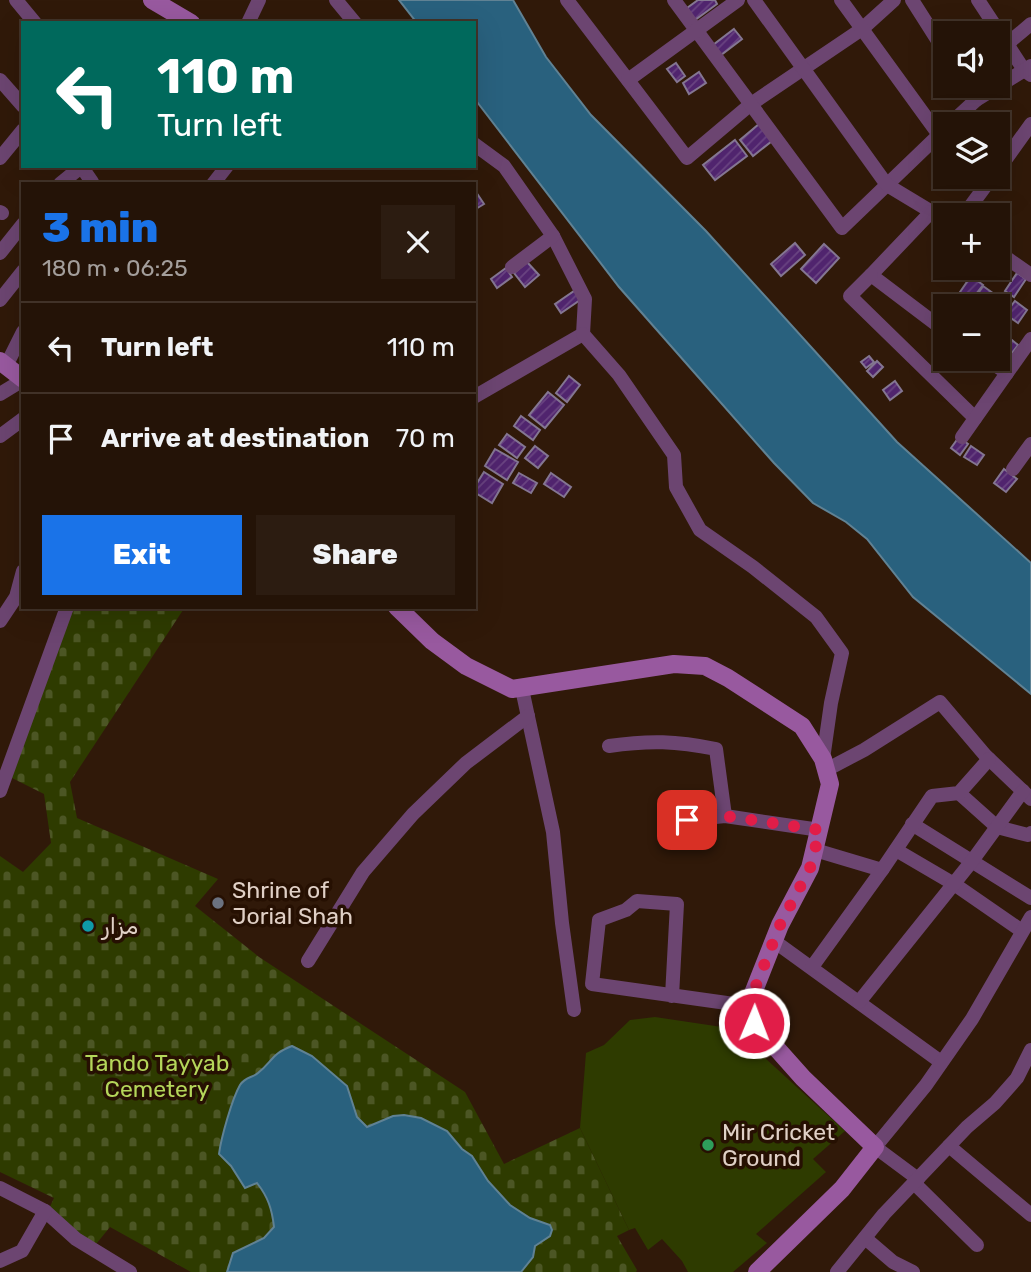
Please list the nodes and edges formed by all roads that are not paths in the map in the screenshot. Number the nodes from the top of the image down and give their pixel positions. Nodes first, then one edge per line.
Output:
1 (16, 0) edge
2 (152, 0) edge
3 (259, 0) edge
4 (336, 0) edge
5 (567, 0) edge
6 (674, 0) edge
7 (738, 0) edge
8 (754, 0) edge
9 (841, 0) edge
10 (894, 0) edge
11 (912, 0) edge
12 (978, 0) edge
13 (33, 21) edge
14 (188, 21) edge
15 (249, 21) edge
16 (353, 21) edge
17 (992, 21) edge
18 (1031, 24) edge
19 (862, 29) junction
20 (696, 30) junction
21 (933, 33) edge
22 (1010, 42) edge
23 (1010, 48) edge
24 (803, 68) junction
25 (1029, 71) edge
26 (0, 80) edge
27 (628, 80) junction
28 (976, 100) joint
29 (21, 104) edge
30 (751, 104) junction
31 (963, 112) edge
32 (933, 120) edge
33 (1031, 124) edge
34 (21, 132) edge
35 (933, 141) edge
36 (476, 146) edge
37 (1010, 153) edge
38 (0, 158) edge
39 (80, 168) edge
40 (225, 168) edge
41 (62, 182) edge
42 (215, 182) edge
43 (887, 185) junction
44 (931, 212) joint
45 (21, 227) edge
46 (553, 236) junction
47 (0, 253) edge
48 (1010, 260) edge
49 (512, 267) dead end
50 (21, 274) edge
51 (871, 275) junction
52 (1031, 275) edge
53 (0, 300) edge
54 (933, 322) edge
55 (583, 334) junction
56 (21, 335) edge
57 (1031, 339) edge
58 (1026, 358) edge
59 (3, 364) edge
60 (1004, 371) edge
61 (1007, 373) junction
62 (21, 378) edge
63 (21, 380) edge
64 (0, 394) edge
65 (476, 396) edge
66 (975, 418) junction
67 (21, 420) edge
68 (0, 436) edge
69 (962, 437) dead end
70 (1031, 444) edge
71 (1013, 469) dead end
72 (21, 578) edge
73 (66, 609) edge
74 (399, 609) edge
75 (0, 621) edge
76 (523, 689) junction
77 (528, 716) junction
78 (609, 746) dead end
79 (989, 759) junction
80 (824, 764) junction
81 (0, 791) edge
82 (959, 793) junction
83 (1027, 795) edge
84 (725, 816) junction
85 (687, 820) dead end
86 (912, 824) junction
87 (997, 827) junction
88 (820, 830) junction
89 (1031, 833) edge
90 (895, 849) junction
91 (815, 850) junction
92 (972, 861) junction
93 (882, 870) junction
94 (954, 884) junction
95 (1031, 898) edge
96 (1031, 917) edge
97 (1022, 931) junction
98 (774, 941) junction
99 (308, 961) dead end
100 (812, 967) junction
101 (672, 996) junction
102 (859, 1002) junction
103 (748, 1006) junction
104 (574, 1010) dead end
105 (1031, 1050) edge
106 (942, 1062) junction
107 (948, 1146) junction
108 (875, 1147) junction
109 (916, 1181) junction
110 (0, 1188) edge
111 (46, 1211) junction
112 (1031, 1215) edge
113 (865, 1238) junction
114 (977, 1245) dead end
115 (0, 1261) edge
116 (116, 1268) edge
117 (766, 1269) edge
118 (130, 1272) edge
119 (837, 1272) edge
120 (913, 1272) edge

1 - 13 street
2 - 14 street
3 - 15 street
4 - 16 street
5 - 27 street
6 - 20 street
7 - 20 street
8 - 24 street
9 - 19 street
10 - 19 street
11 - 21 street
12 - 17 street
18 - 22 street
19 - 24 street
19 - 32 street
20 - 27 street
20 - 30 street
23 - 25 street
24 - 30 street
24 - 43 street
25 - 28 street
26 - 29 street
27 - 30 street
28 - 31 street
30 - 43 street
33 - 37 street
34 - 38 street
35 - 43 street
36 - 46 street
39 - 41 street
40 - 42 street
43 - 44 street
44 - 51 street
45 - 47 street
46 - 49 street
46 - 55 street
48 - 52 street
50 - 53 street
51 - 54 street
51 - 66 street
55 - 65 street
55 - 80 street
56 - 59 street
57 - 58 street
58 - 61 street
59 - 62 street
60 - 61 street
61 - 66 street
63 - 64 street
66 - 69 street
67 - 68 street
70 - 71 street
72 - 75 street
73 - 81 street
74 - 76 street
76 - 77 street
76 - 80 street
77 - 99 street
77 - 104 street
78 - 84 street
79 - 80 street
79 - 82 street
79 - 83 street
80 - 88 street
82 - 86 street
82 - 87 street
83 - 87 street
84 - 85 street
84 - 88 street
86 - 90 street
86 - 92 street
87 - 89 street
87 - 92 street
88 - 91 street
90 - 93 street
90 - 94 street
91 - 93 street
91 - 98 street
92 - 94 street
92 - 95 street
93 - 100 street
94 - 97 street
94 - 102 street
96 - 97 street
97 - 106 street
98 - 100 street
98 - 103 street
100 - 102 street
101 - 101 street
101 - 103 street
102 - 106 street
103 - 108 street
105 - 107 street
106 - 108 street
107 - 109 street
107 - 112 street
108 - 109 street
108 - 117 street
109 - 113 street
109 - 114 street
110 - 111 street
111 - 115 street
111 - 116 street
113 - 119 street
113 - 120 street
116 - 118 street

